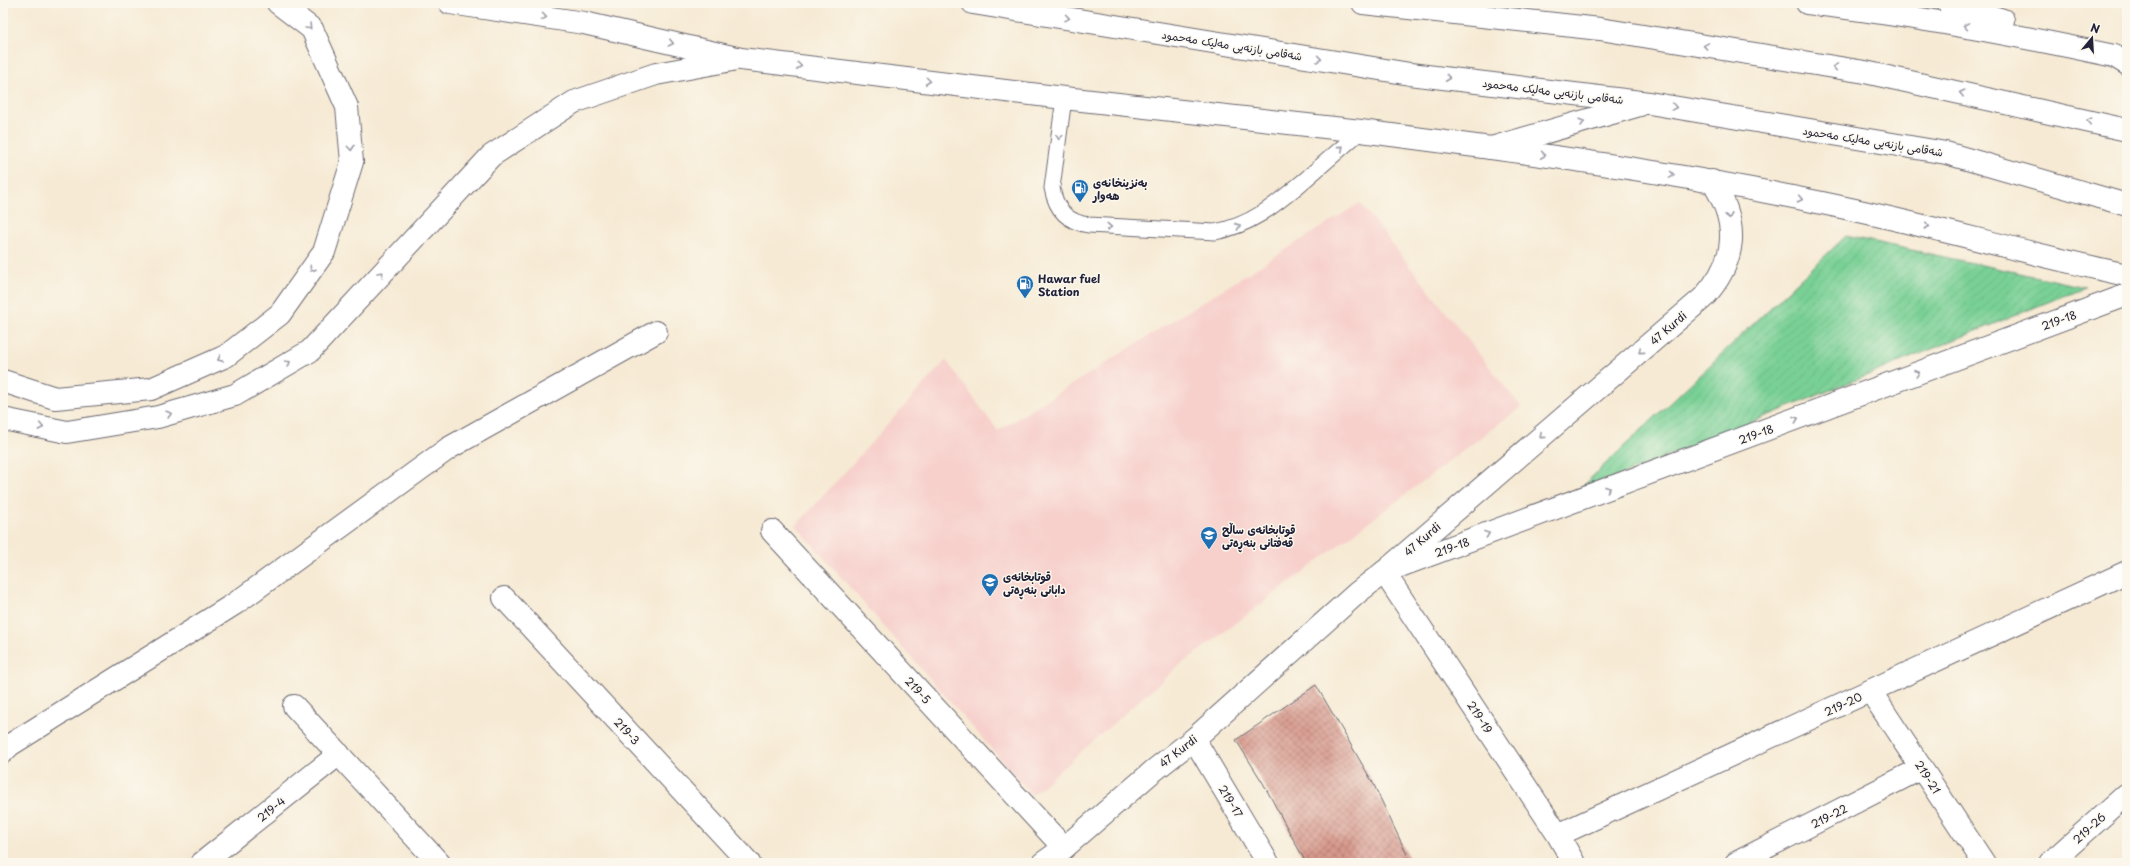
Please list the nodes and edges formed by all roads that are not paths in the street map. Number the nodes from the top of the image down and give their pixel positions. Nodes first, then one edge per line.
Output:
1 (278, 3) edge
2 (450, 3) edge
3 (973, 3) edge
4 (1363, 3) edge
5 (1807, 3) edge
6 (1948, 3) edge
7 (741, 59) junction
8 (2123, 60) edge
9 (1064, 98) junction
10 (1649, 103) junction
11 (1361, 130) junction
12 (2127, 130) edge
13 (1491, 148) junction
14 (1712, 182) junction
15 (2127, 205) edge
16 (2127, 275) edge
17 (2125, 299) edge
18 (656, 332) dead end
19 (3, 380) edge
20 (3, 419) edge
21 (772, 531) dead end
22 (1384, 572) junction
23 (2127, 572) edge
24 (504, 598) dead end
25 (1871, 692) junction
26 (294, 706) dead end
27 (1194, 739) junction
28 (3, 752) edge
29 (339, 754) junction
30 (1922, 768) junction
31 (2127, 794) edge
32 (1558, 835) junction
33 (1064, 848) junction
34 (202, 863) edge
35 (439, 863) edge
36 (749, 863) edge
37 (1043, 863) edge
38 (1268, 863) edge
39 (1574, 863) edge
40 (1736, 863) edge
41 (1984, 863) edge
42 (2050, 863) edge

1 -> 19 main road
2 -> 7 main road
3 -> 10 main road, شەقامی بازنەیی مەلیک مەحمود
12 -> 4 main road
8 -> 5 main road
6 - 8 main road
7 -> 9 main road
20 -> 7 main road
9 - 11 main road
9 -> 11 lane
13 -> 10 main road
10 -> 15 main road, شەقامی بازنەیی مەلیک مەحمود
11 - 13 main road
13 -> 14 main road
14 -> 16 main road
14 -> 22 main road, 47 Kurdi
22 -> 17 main road, 219-18
18 - 28 main road
21 - 33 main road, 219-5
22 - 27 main road, 47 Kurdi
22 - 32 main road, 219-19
23 - 25 main road, 219-20
24 - 36 main road, 219-3
25 - 30 main road, 219-21
25 - 32 main road, 219-20
26 - 29 main road
27 - 33 main road, 47 Kurdi
27 - 38 main road, 219-17
29 - 34 main road, 219-4
29 - 35 main road
30 - 40 main road, 219-22
30 - 41 main road, 219-21
31 - 42 main road, 219-26
32 - 39 main road, 219-19
33 - 37 main road, 47 Kurdi

